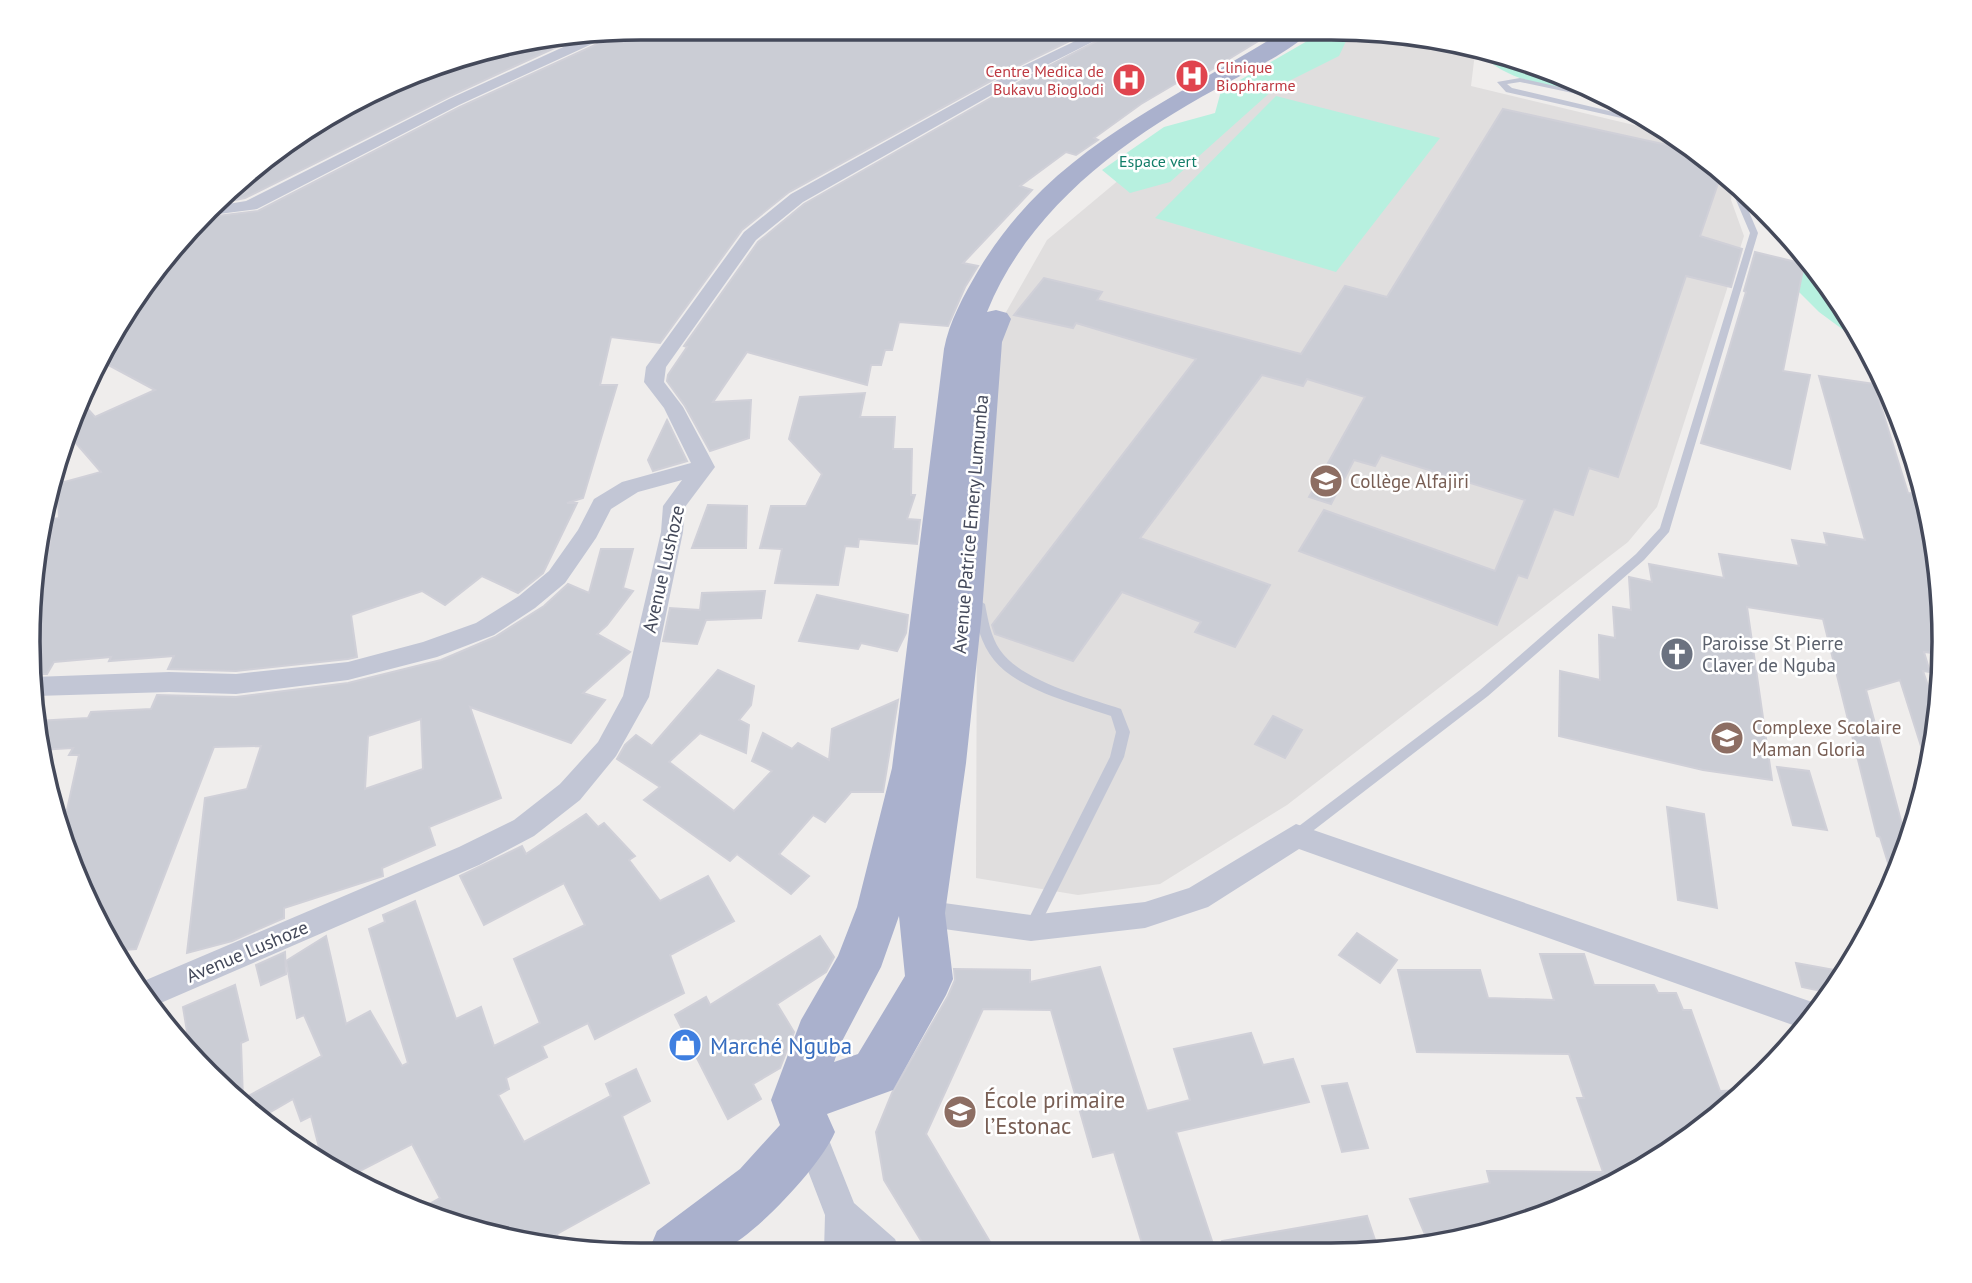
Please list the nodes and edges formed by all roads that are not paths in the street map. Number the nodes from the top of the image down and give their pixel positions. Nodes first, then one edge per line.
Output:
1 (1089, 40) edge
2 (1296, 40) edge
3 (581, 44) edge
4 (1575, 93) edge
5 (1623, 117) edge
6 (1741, 202) edge
7 (223, 210) edge
8 (1024, 242) junction
9 (704, 467) junction
10 (963, 612) junction
11 (42, 686) edge
12 (1296, 836) junction
13 (901, 910) junction
14 (1031, 928) junction
15 (153, 992) edge
16 (1803, 1014) edge
17 (803, 1116) junction
18 (842, 1215) junction
19 (686, 1243) edge
20 (842, 1243) edge
21 (874, 1243) edge

1 - 9 street
2 - 8 main road, Avenue Patrice Emery Lumumba
3 - 7 street
4 - 5 lane
6 - 12 lane
8 - 10 main road, Avenue Patrice Emery Lumumba
8 - 13 main road, Avenue Patrice Emery Lumumba
9 - 11 street
9 - 15 street, Avenue Lushoze
10 - 13 main road, Avenue Patrice Emery Lumumba
10 - 14 lane
12 - 14 street
12 - 16 street
13 - 14 street
13 - 17 main road, Avenue Patrice Emery Lumumba
13 - 17 main road, Avenue Patrice Emery Lumumba
17 - 18 street
17 - 19 main road, Avenue Patrice Emery Lumumba
18 - 20 street
18 - 21 street

